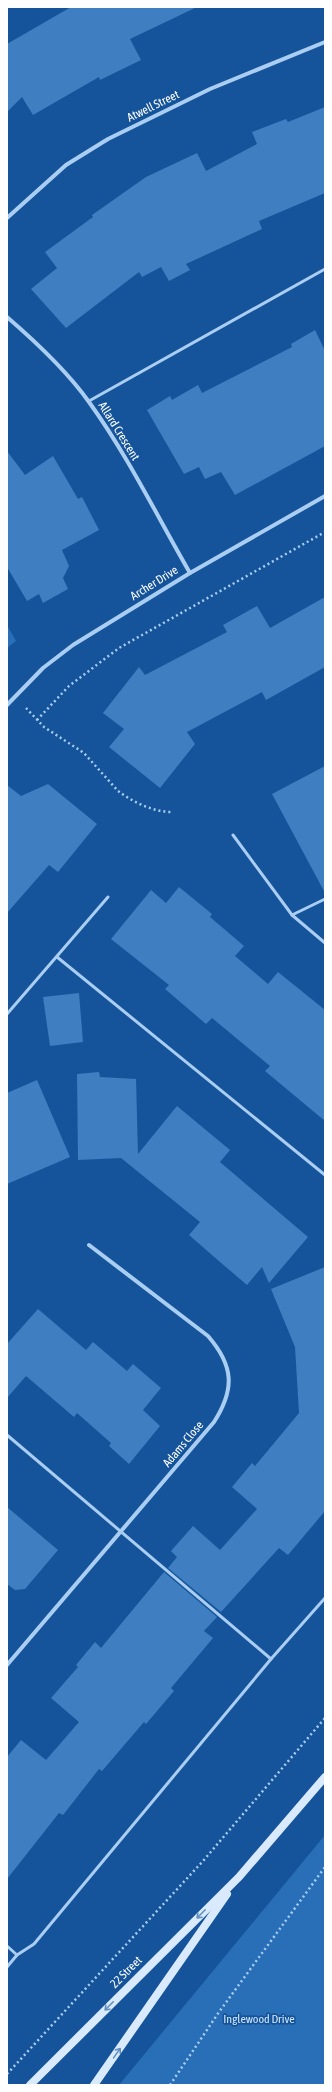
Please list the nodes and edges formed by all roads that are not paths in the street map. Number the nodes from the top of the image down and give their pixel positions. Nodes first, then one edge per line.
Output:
1 (325, 42) edge
2 (7, 218) edge
3 (325, 269) edge
4 (7, 317) edge
5 (89, 401) junction
6 (325, 496) edge
7 (190, 573) junction
8 (7, 705) edge
9 (233, 835) dead end
10 (108, 897) dead end
11 (325, 899) edge
12 (292, 915) junction
13 (325, 943) edge
14 (58, 957) junction
15 (7, 1014) edge
16 (325, 1175) edge
17 (90, 1245) dead end
18 (7, 1435) edge
19 (120, 1533) junction
20 (325, 1598) edge
21 (271, 1660) junction
22 (7, 1665) edge
23 (325, 1777) edge
24 (239, 1877) junction
25 (7, 1946) edge
26 (17, 1955) junction
27 (7, 1967) edge
28 (30, 2085) edge
29 (94, 2085) edge

1 - 2 street, Atwell Street
3 - 5 lane
4 - 5 street, Allard Crescent
5 - 7 street, Allard Crescent
6 - 7 street, Archer Drive
7 - 8 street, Archer Drive
9 - 12 lane
10 - 14 lane
11 - 12 lane
12 - 13 lane
14 - 15 lane
14 - 16 lane
17 - 19 street, Adams Close
18 - 19 lane
19 - 21 lane
19 - 22 street, Adams Close
20 - 21 lane
21 - 26 lane
23 - 24 main road, 22 Street
24 -> 28 main road, 22 Street
29 -> 24 main road, 22 Street
25 - 26 lane
26 - 27 lane

